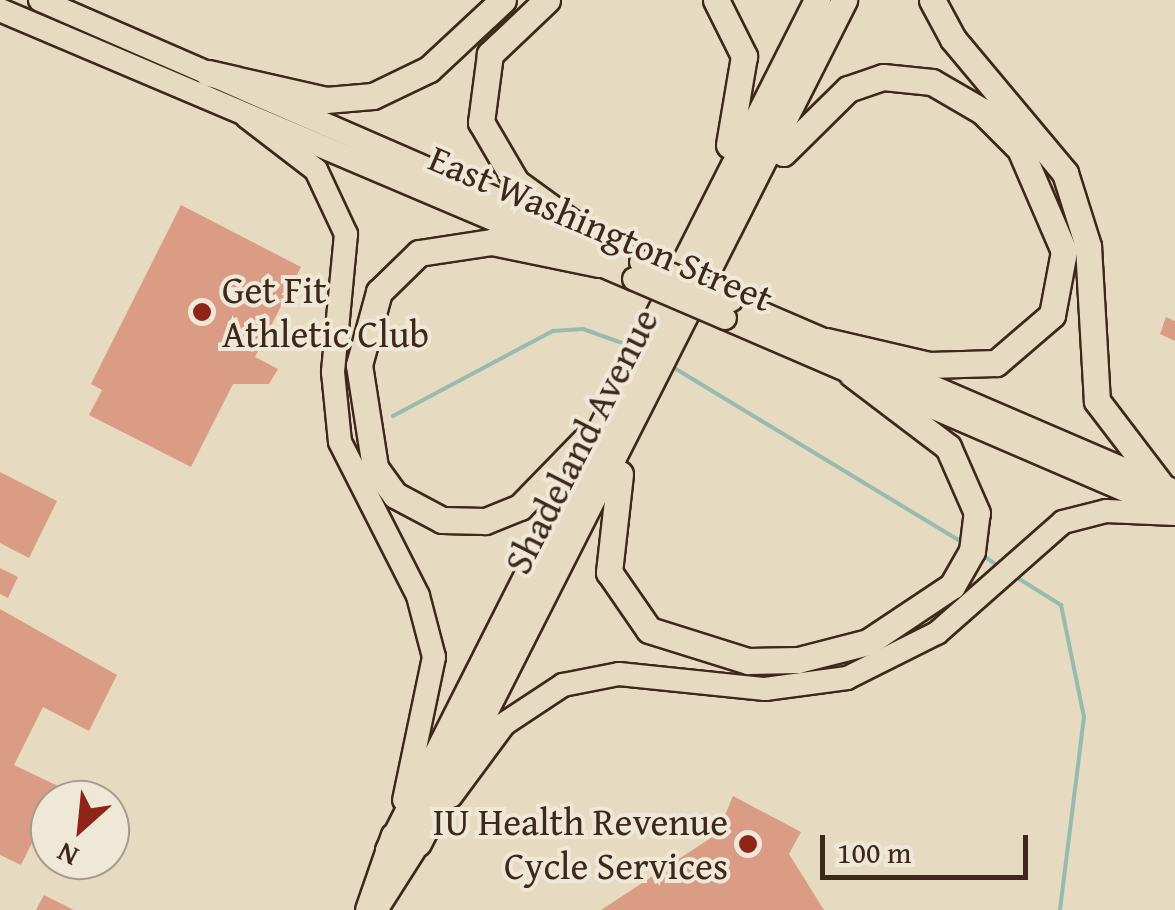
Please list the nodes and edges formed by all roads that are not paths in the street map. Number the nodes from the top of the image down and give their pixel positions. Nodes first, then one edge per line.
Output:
1 (40, 0) edge
2 (503, 0) edge
3 (547, 0) edge
4 (716, 0) edge
5 (817, 0) edge
6 (844, 0) edge
7 (932, 0) edge
8 (0, 10) edge
9 (208, 73) junction
10 (247, 117) junction
11 (734, 222) junction
12 (702, 224) junction
13 (602, 255) junction
14 (728, 309) junction
15 (826, 341) junction
16 (852, 374) junction
17 (627, 408) junction
18 (1168, 488) edge
19 (1175, 513) edge
20 (418, 843) junction
21 (388, 850) junction
22 (367, 910) edge
23 (376, 910) edge

1 - 9 main road, East Washington Street
2 - 9 highway
3 - 13 highway
4 - 12 highway
5 - 12 highway, Shadeland Avenue
6 - 11 highway, Shadeland Avenue
7 - 18 highway
8 - 10 main road, East Washington Street
9 - 13 main road, East Washington Street
10 - 13 main road, East Washington Street
10 - 21 main road
11 - 15 highway
11 - 17 highway, Shadeland Avenue
12 - 17 highway, Shadeland Avenue
13 - 14 main road, East Washington Street, bridge
13 - 17 highway
14 - 15 main road, East Washington Street
14 - 16 main road, East Washington Street
15 - 18 main road, East Washington Street
16 - 17 highway
16 - 19 main road, East Washington Street
17 - 20 highway, Shadeland Avenue
17 - 21 highway, Shadeland Avenue
19 - 20 main road
20 - 23 main road, Shadeland Avenue
21 - 22 main road, Shadeland Avenue

